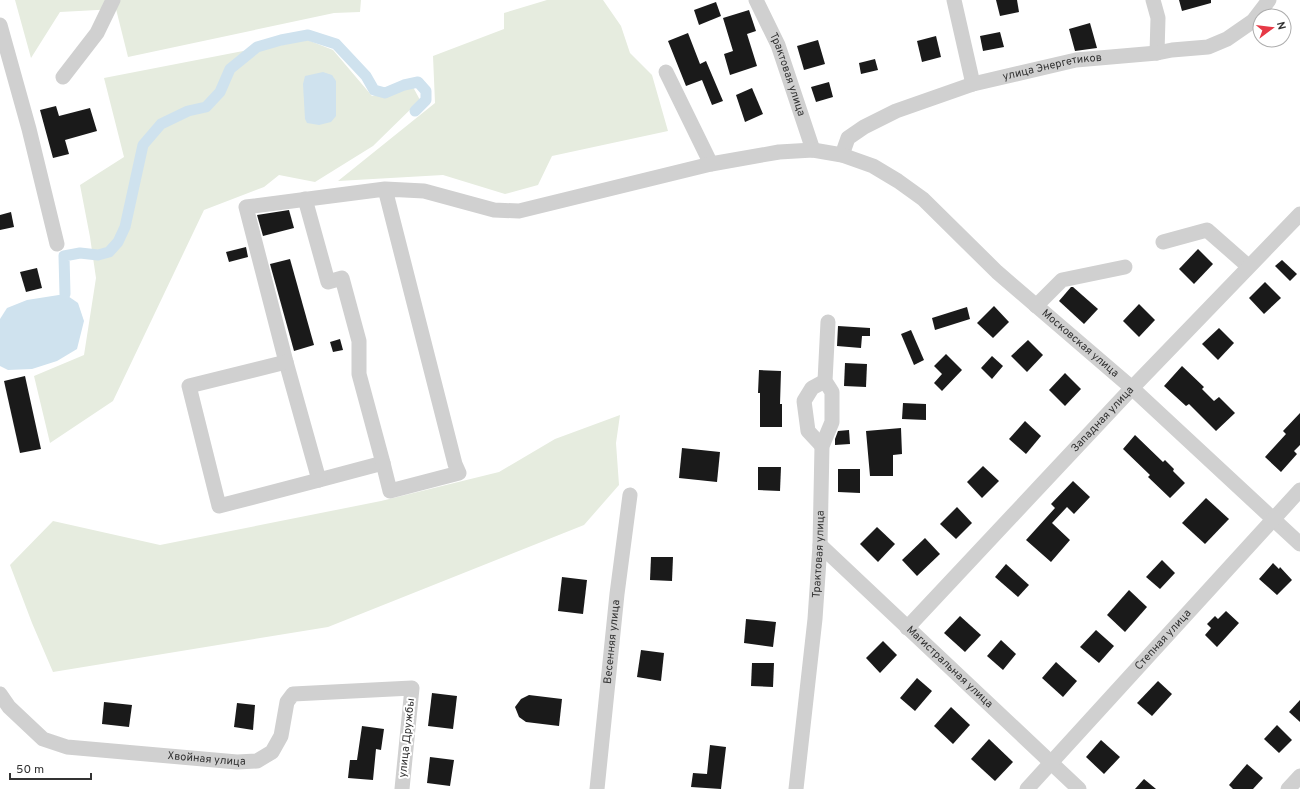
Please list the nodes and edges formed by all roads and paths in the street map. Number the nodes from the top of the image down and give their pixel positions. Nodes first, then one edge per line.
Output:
1 (113, 0) edge
2 (756, 0) edge
3 (954, 0) edge
4 (1153, 0) edge
5 (1269, 0) edge
6 (0, 25) edge
7 (1157, 53) junction
8 (666, 72) dead end
9 (63, 77) dead end
10 (973, 84) junction
11 (814, 150) junction
12 (842, 155) junction
13 (711, 164) junction
14 (385, 189) junction
15 (305, 200) junction
16 (1300, 214) edge
17 (1163, 242) dead end
18 (57, 244) dead end
19 (1248, 266) junction
20 (1125, 267) dead end
21 (1036, 306) junction
22 (828, 322) dead end
23 (286, 362) junction
24 (825, 381) junction
25 (1132, 388) junction
26 (822, 446) junction
27 (383, 463) junction
28 (319, 480) junction
29 (1300, 490) edge
30 (630, 495) dead end
31 (1274, 520) junction
32 (1300, 544) edge
33 (820, 545) junction
34 (907, 628) junction
35 (412, 688) joint
36 (0, 694) edge
37 (1051, 764) junction
38 (1300, 776) edge
39 (402, 789) edge
40 (597, 789) edge
41 (796, 789) edge
42 (1027, 789) edge
43 (1079, 789) edge
44 (1288, 789) edge

1 - 9 street
2 - 11 street, Трактовая улица
3 - 10 street
4 - 7 street
5 - 7 street, улица Энергетиков
6 - 18 street
7 - 10 street, улица Энергетиков
8 - 13 street
10 - 12 street, улица Энергетиков
11 - 12 street, Московская улица
11 - 13 street, Московская улица
12 - 21 street, Московская улица
13 - 14 street, Московская улица
14 - 15 street, Московская улица
14 - 27 street
15 - 23 street, Московская улица
15 - 27 street
16 - 19 street, Западная улица
17 - 19 street
19 - 25 street, Западная улица
20 - 21 street
21 - 25 street, Московская улица
22 - 24 street, Трактовая улица
23 - 28 street
23 - 28 street
24 - 26 street, Трактовая улица
24 - 26 street
25 - 31 street, Московская улица
25 - 34 street, Западная улица
26 - 33 street, Трактовая улица
27 - 28 street
29 - 31 street, Степная улица
30 - 40 street, Весенняя улица
31 - 32 street, Московская улица
31 - 37 street, Степная улица
33 - 34 street, Магистральная улица
33 - 41 street, Трактовая улица
34 - 37 street, Магистральная улица
35 - 36 street, Хвойная улица
35 - 39 street, улица Дружбы
37 - 42 street, Степная улица
37 - 43 street, Магистральная улица
38 - 44 street

